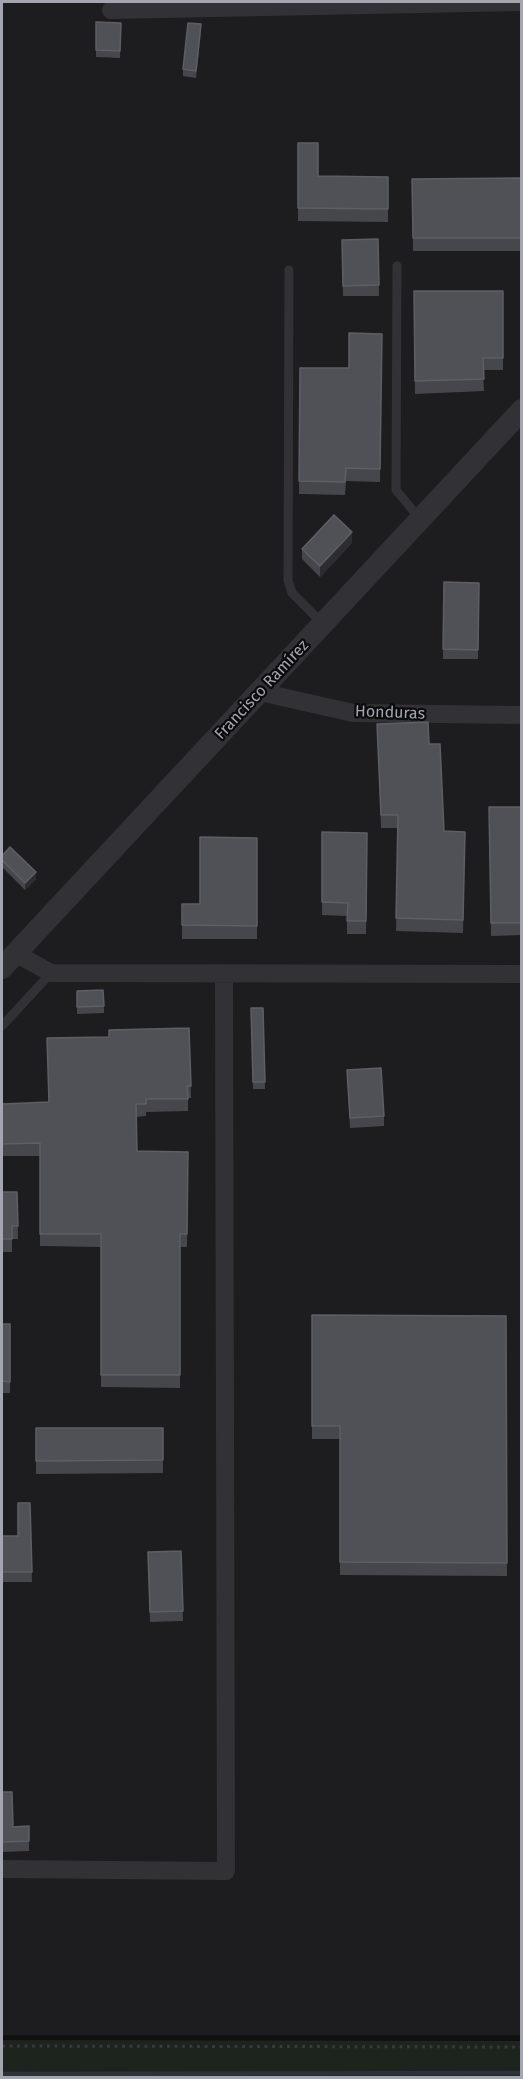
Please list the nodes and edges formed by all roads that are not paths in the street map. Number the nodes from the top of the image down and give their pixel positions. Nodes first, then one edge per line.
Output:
1 (522, 2) edge
2 (111, 10) dead end
3 (397, 266) dead end
4 (289, 270) dead end
5 (522, 410) edge
6 (420, 519) junction
7 (324, 624) junction
8 (260, 693) junction
9 (522, 715) edge
10 (8, 960) edge
11 (51, 973) junction
12 (522, 974) edge
13 (224, 975) junction
14 (2, 1026) edge
15 (2, 1869) edge

1 - 2 street
3 - 6 lane
4 - 7 lane
5 - 6 street, Francisco Ramírez
6 - 7 street, Francisco Ramírez
7 - 8 street, Francisco Ramírez
8 - 9 street, Honduras
8 - 10 street, Francisco Ramírez
10 - 11 street
11 - 13 street
11 - 14 lane
12 - 13 street
13 - 15 street

